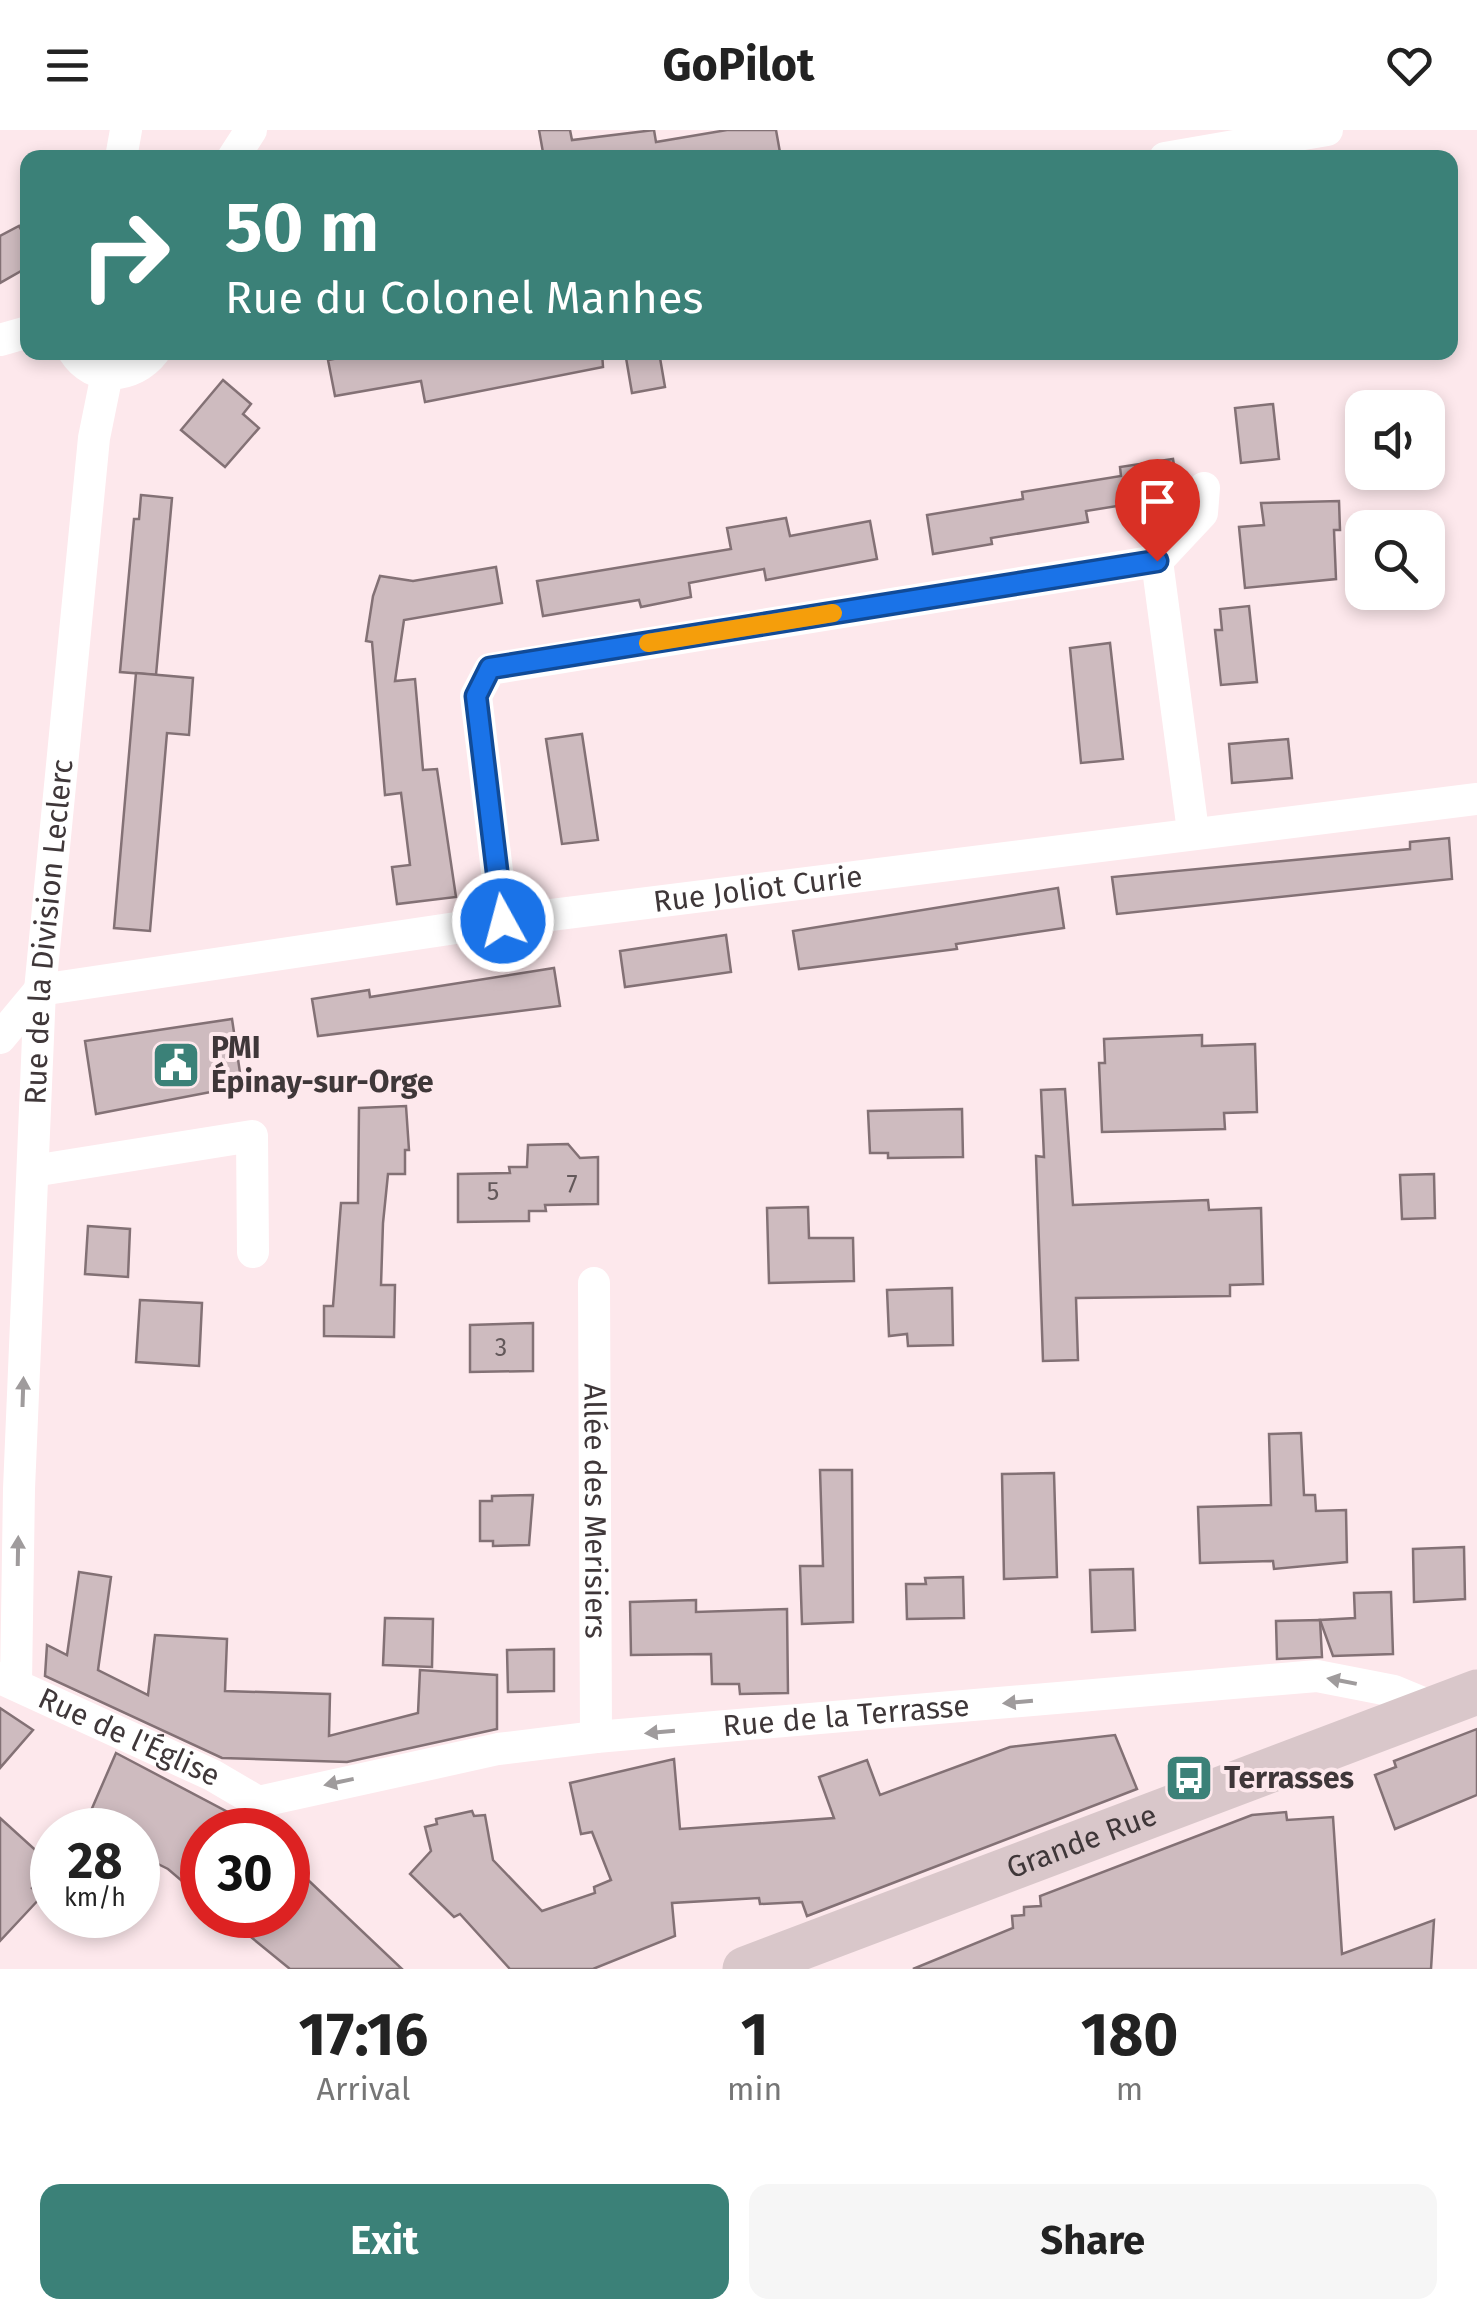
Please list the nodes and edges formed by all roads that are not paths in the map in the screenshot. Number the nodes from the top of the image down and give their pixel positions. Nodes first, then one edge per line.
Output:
1 (1326, 130) edge
2 (1211, 150) edge
3 (79, 360) edge
4 (143, 360) edge
5 (107, 374) junction
6 (1204, 488) dead end
7 (1157, 561) junction
8 (1477, 798) edge
9 (1193, 831) junction
10 (503, 921) junction
11 (40, 990) junction
12 (0, 1038) edge
13 (33, 1171) junction
14 (253, 1252) dead end
15 (594, 1283) dead end
16 (10, 1496) edge
17 (8, 1680) edge
18 (1477, 1692) edge
19 (1435, 1708) junction
20 (596, 1737) junction
21 (258, 1802) joint
22 (744, 1969) edge

1 - 2 street
3 - 5 street
4 - 5 street
5 - 11 street, Rue de la Division Leclerc
6 - 7 street
7 - 9 street
7 - 10 street
8 - 9 street, Rue Joliot Curie
9 - 10 street, Rue Joliot Curie
10 - 11 street, Rue Joliot Curie
11 - 12 street
11 - 13 street, Rue de la Division Leclerc
13 - 14 street
16 -> 13 street, Rue de la Division Leclerc
15 - 20 street, Allée des Merisiers
17 -> 16 street, Rue de la Division Leclerc
17 - 21 street, Rue de l'Église
18 - 19 main road, Grande Rue
19 -> 20 street, Rue de la Terrasse
19 - 22 main road, Grande Rue
20 -> 21 street, Rue de la Terrasse

